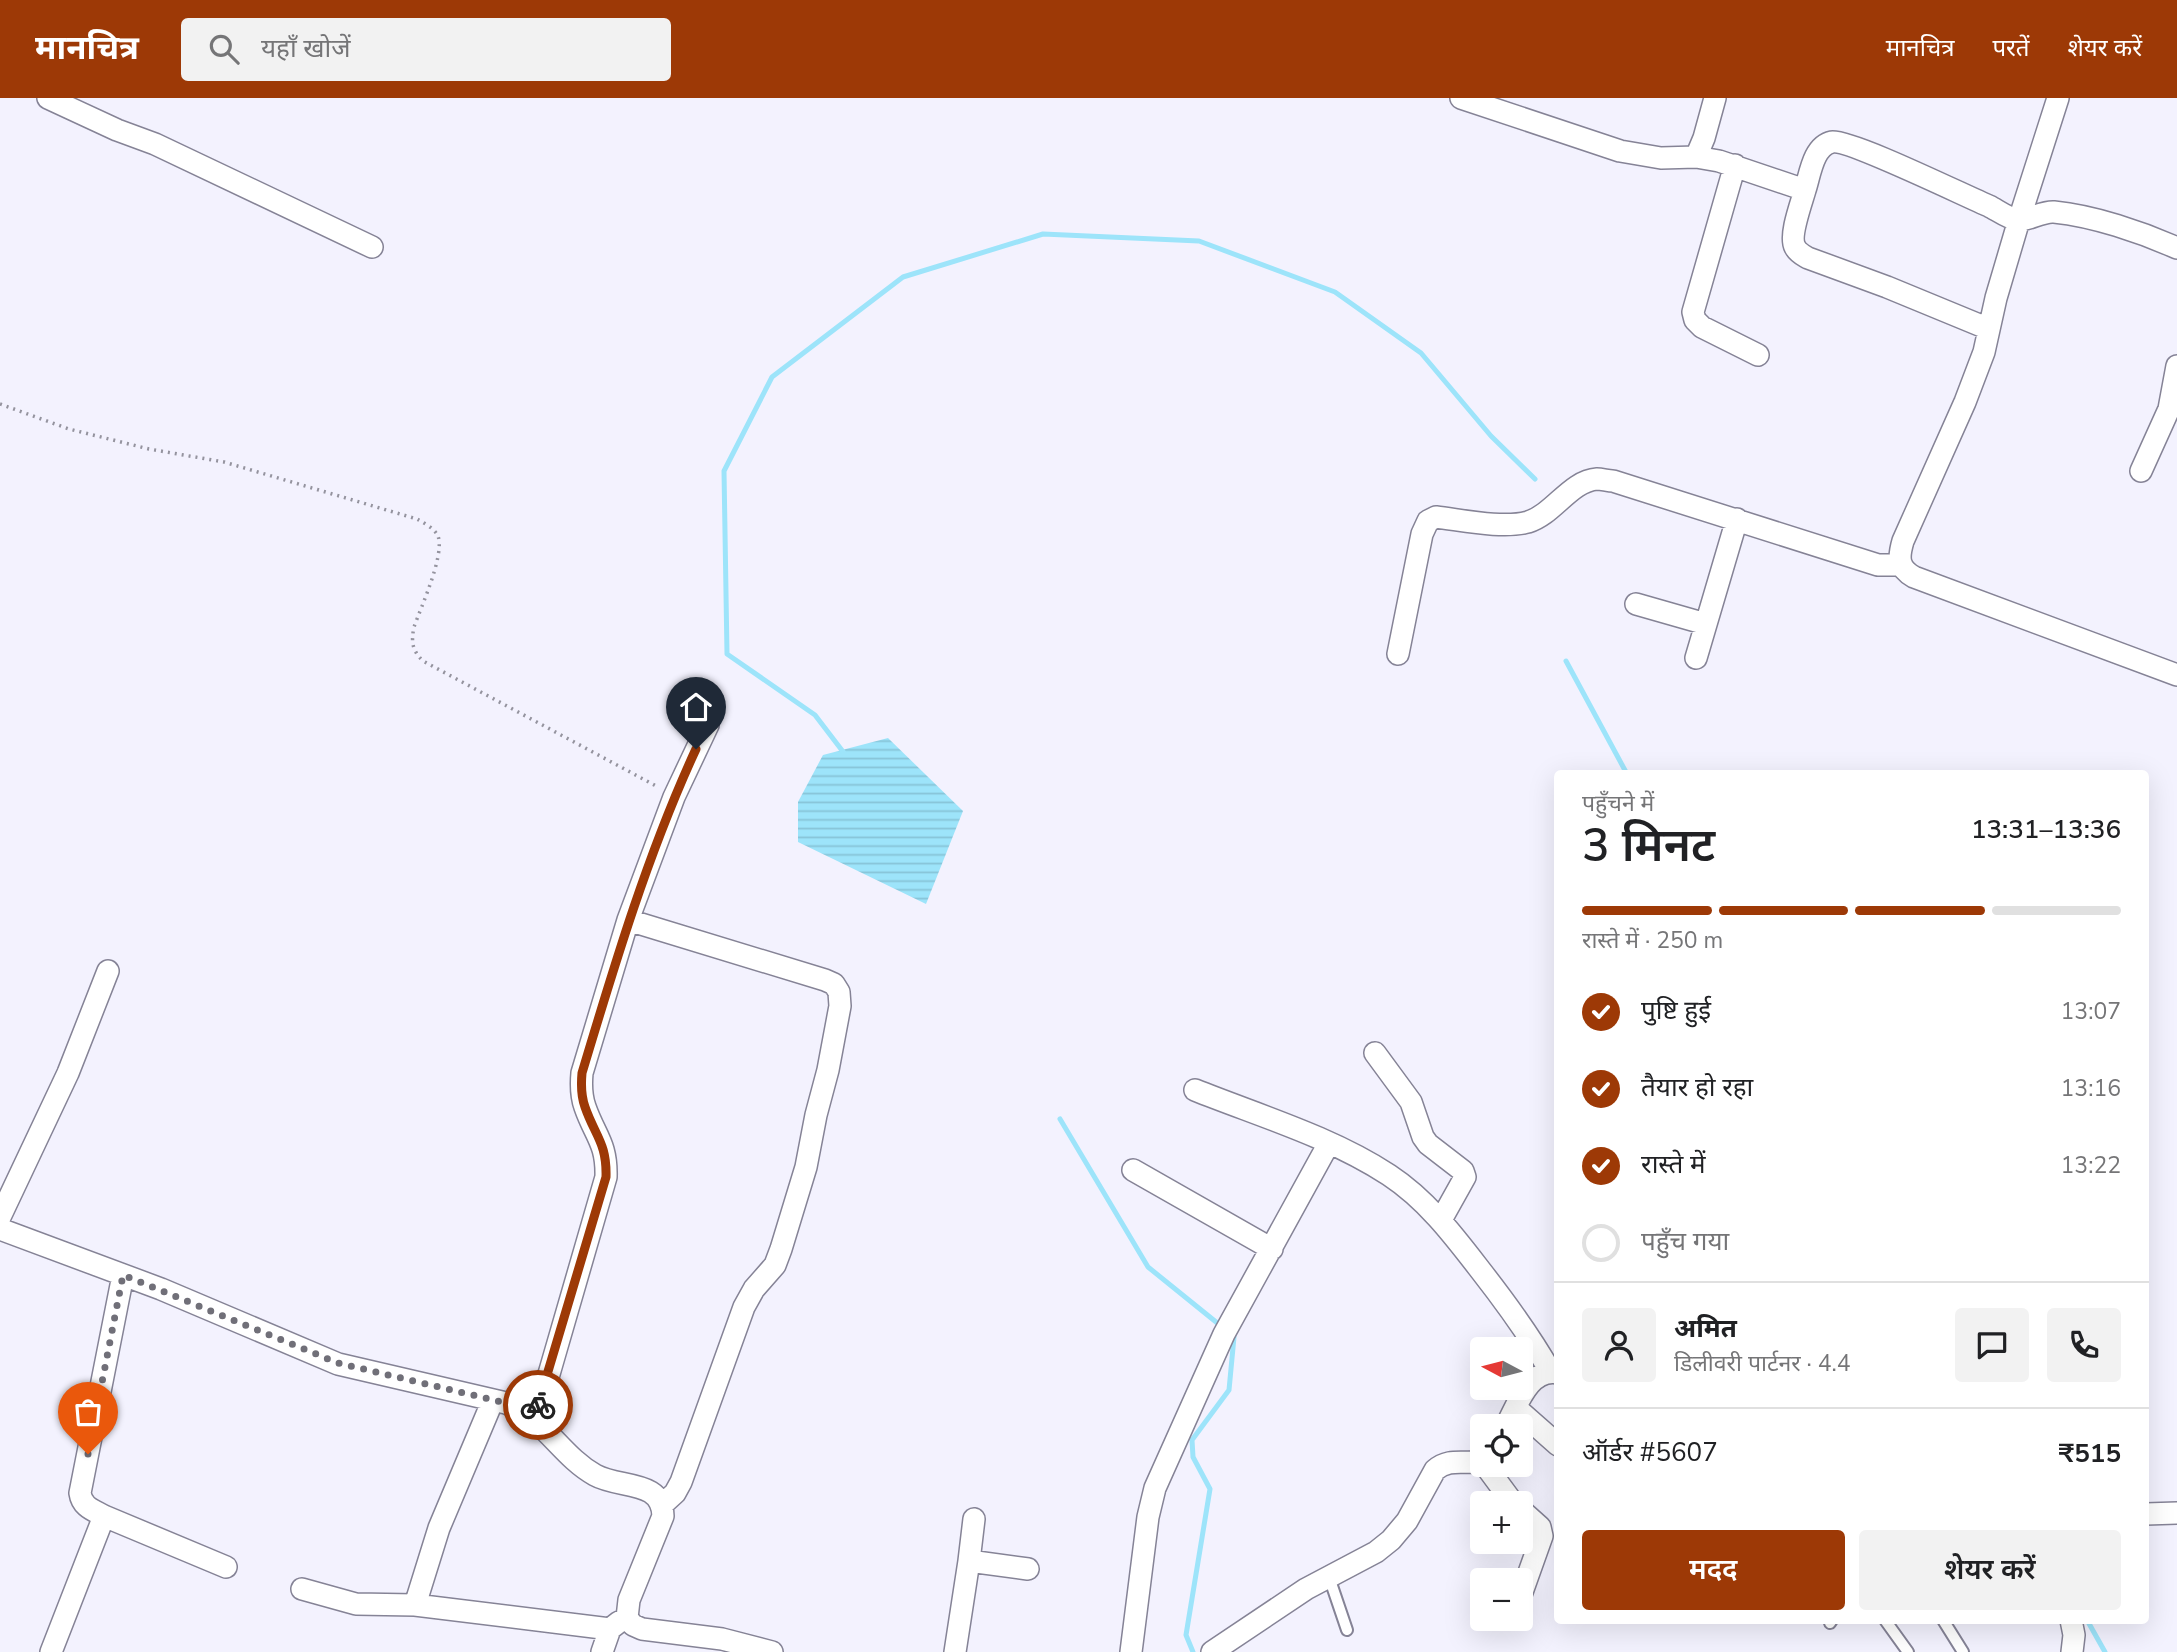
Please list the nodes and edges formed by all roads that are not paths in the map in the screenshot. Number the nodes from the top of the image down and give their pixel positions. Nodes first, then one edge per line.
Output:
1 (48, 98) edge
2 (1461, 98) edge
3 (1715, 98) edge
4 (2058, 98) edge
5 (1696, 157) junction
6 (1735, 165) junction
7 (1805, 190) junction
8 (2019, 220) junction
9 (372, 247) dead end
10 (2177, 248) edge
11 (1989, 329) junction
12 (1758, 355) dead end
13 (2177, 366) edge
14 (2141, 471) dead end
15 (1737, 519) junction
16 (1900, 565) junction
17 (1636, 604) dead end
18 (1706, 624) junction
19 (1398, 654) dead end
20 (1696, 658) dead end
21 (2177, 675) edge
22 (708, 725) dead end
23 (628, 920) junction
24 (108, 971) dead end
25 (1376, 1053) dead end
26 (1195, 1090) dead end
27 (1329, 1143) junction
28 (1133, 1170) dead end
29 (0, 1217) edge
30 (1441, 1220) junction
31 (0, 1229) edge
32 (1272, 1249) junction
33 (123, 1275) junction
34 (1554, 1372) edge
35 (493, 1400) junction
36 (1513, 1414) edge
37 (533, 1417) junction
38 (1533, 1430) edge
39 (1554, 1443) edge
40 (1470, 1462) edge
41 (663, 1504) junction
42 (2177, 1513) edge
43 (2149, 1514) edge
44 (104, 1516) junction
45 (974, 1520) dead end
46 (1533, 1521) edge
47 (970, 1561) junction
48 (226, 1567) dead end
49 (1531, 1568) edge
50 (1028, 1569) dead end
51 (1329, 1577) junction
52 (302, 1589) dead end
53 (415, 1605) junction
54 (619, 1624) junction
55 (1888, 1624) edge
56 (1946, 1624) edge
57 (2072, 1624) edge
58 (1347, 1630) dead end
59 (738, 1648) edge
60 (51, 1652) edge
61 (602, 1652) edge
62 (772, 1652) edge
63 (955, 1652) edge
64 (1131, 1652) edge
65 (1212, 1652) edge
66 (1908, 1652) edge
67 (1963, 1652) edge
68 (2072, 1652) edge

1 - 9 street
2 - 5 street
3 - 5 street
4 - 8 street
5 - 6 street
6 - 7 street
6 - 12 street
7 - 8 street
7 - 11 street
8 - 10 street
8 - 11 street
11 - 16 street
13 - 14 street
15 - 16 street
15 - 18 street
15 - 19 street
16 - 21 street
17 - 18 street
18 - 20 street
22 - 23 street
23 - 37 street
23 - 41 street
24 - 29 street
25 - 30 street
26 - 27 street
27 - 30 street
27 - 32 street
28 - 32 street
30 - 34 street
31 - 33 street
32 - 64 street
33 - 35 street
33 - 44 street
34 - 36 street
35 - 37 street
35 - 53 street
37 - 41 street
38 - 39 street
40 - 51 street
41 - 54 street
42 - 43 street
44 - 48 street
44 - 60 street
45 - 47 street
46 - 49 street
47 - 50 street
47 - 63 street
51 - 58 lane
51 - 65 street
52 - 53 street
53 - 54 street
54 - 59 street
54 - 61 street
55 - 66 lane
56 - 67 lane
57 - 68 street
59 - 62 street

